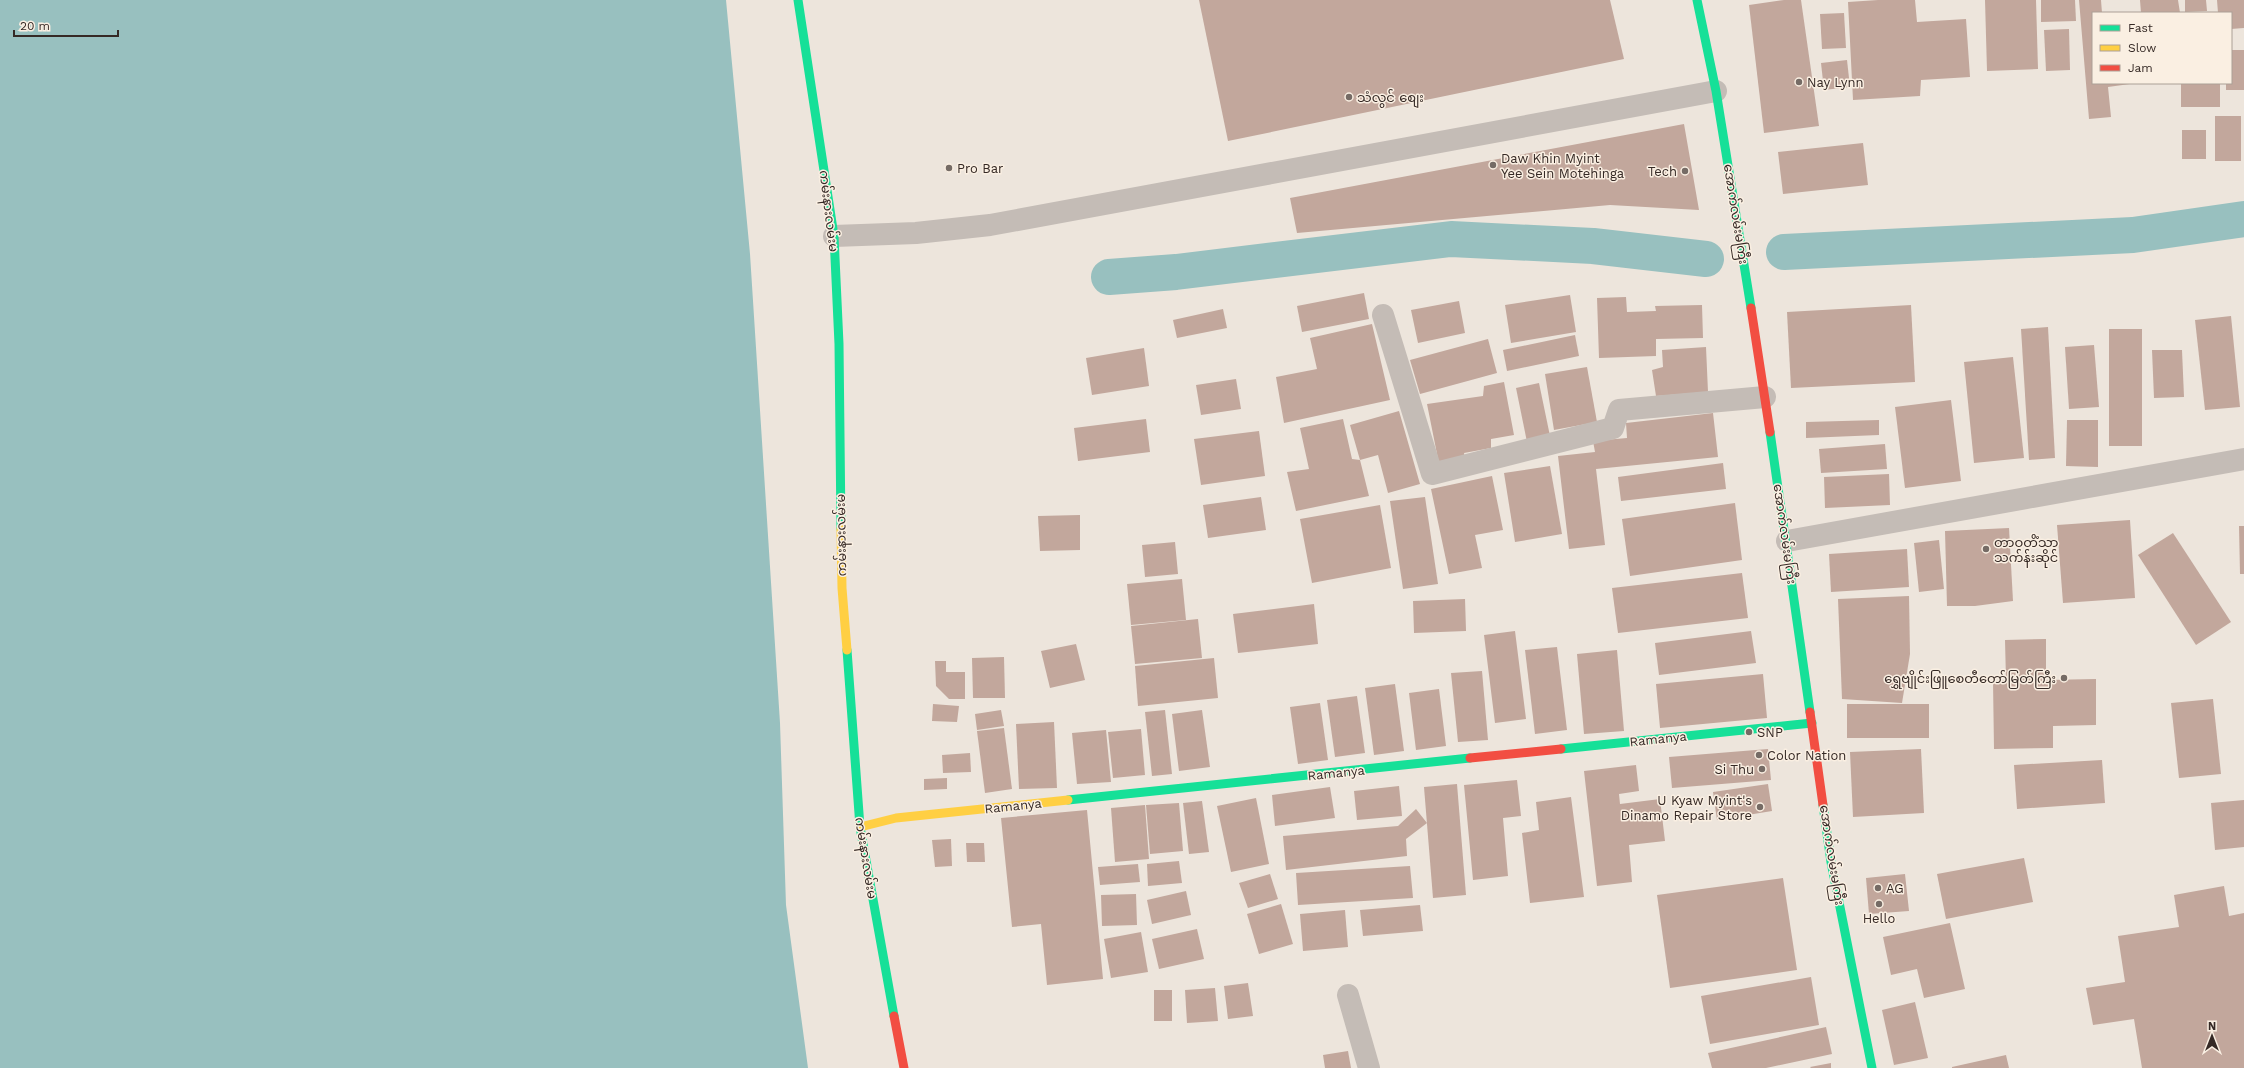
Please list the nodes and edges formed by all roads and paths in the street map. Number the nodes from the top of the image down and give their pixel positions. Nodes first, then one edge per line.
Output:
1 (798, 0) edge
2 (1697, 0) edge
3 (1716, 91) junction
4 (834, 236) junction
5 (1383, 314) dead end
6 (1765, 397) junction
7 (2244, 459) edge
8 (1787, 541) junction
9 (1812, 723) junction
10 (860, 827) junction
11 (1348, 995) dead end
12 (904, 1068) edge
13 (1369, 1068) edge
14 (1872, 1068) edge

1 - 4 main road, ကမ်းနားလမ်းမ
2 - 3 main road, အောက်လမ်းမကြီး
3 - 4 street
3 - 6 main road, အောက်လမ်းမကြီး
4 - 10 main road, ကမ်းနားလမ်းမ
5 - 6 street
6 - 8 main road, အောက်လမ်းမကြီး
7 - 8 street
8 - 9 main road, အောက်လမ်းမကြီး
9 - 10 main road, Ramanya
9 - 14 main road, အောက်လမ်းမကြီး
10 - 12 main road, ကမ်းနားလမ်းမ
11 - 13 street

